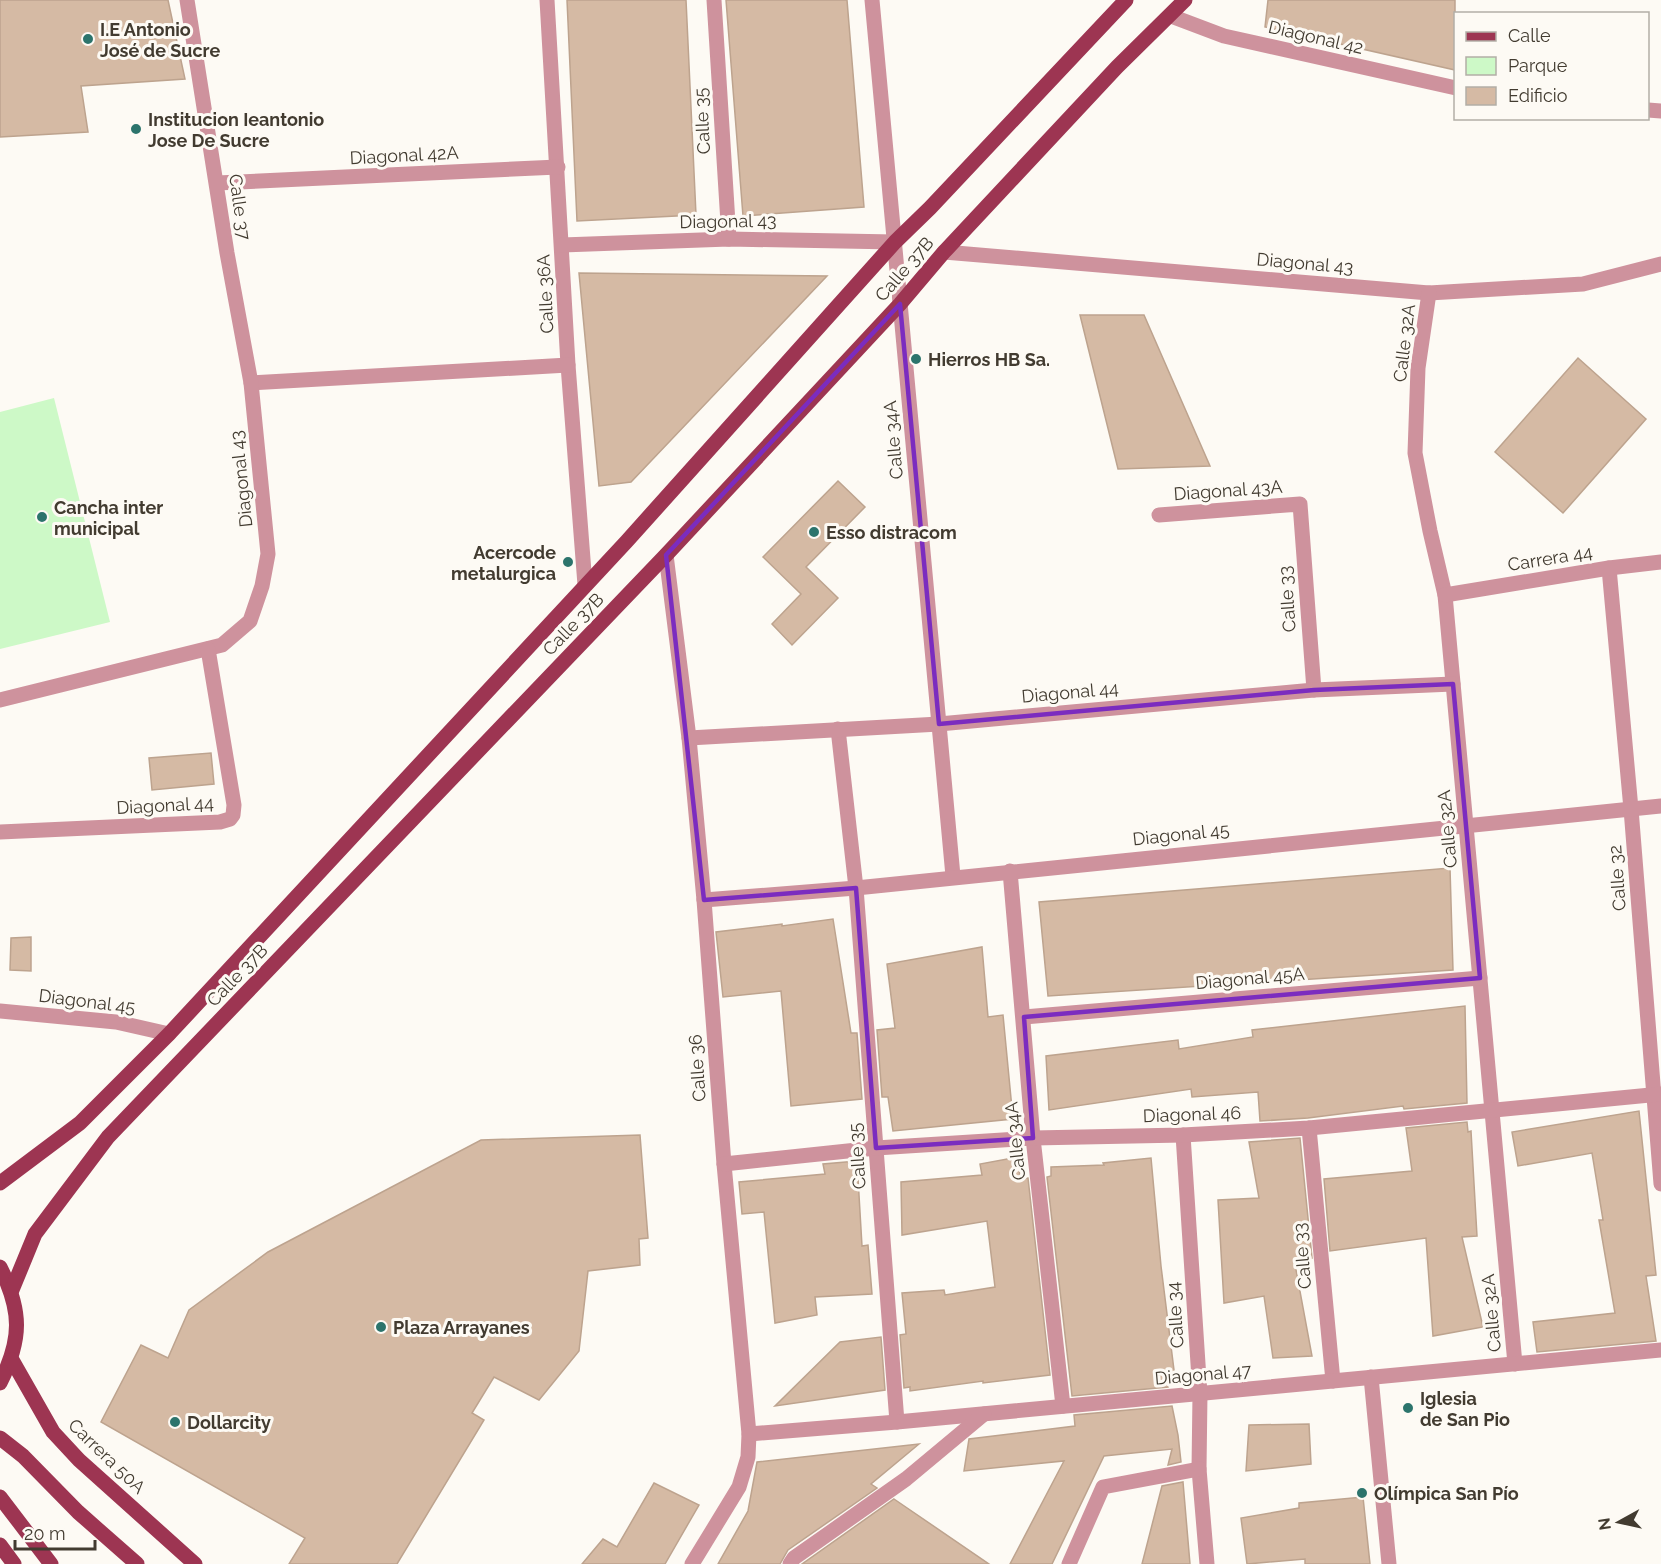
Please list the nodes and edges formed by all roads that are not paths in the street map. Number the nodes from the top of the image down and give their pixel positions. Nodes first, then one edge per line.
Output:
1 (187, 0) edge
2 (547, 0) edge
3 (714, 0) edge
4 (872, 0) edge
5 (1126, 0) edge
6 (1185, 0) edge
7 (1171, 16) junction
8 (1454, 88) edge
9 (558, 167) junction
10 (217, 183) junction
11 (729, 239) junction
12 (895, 242) junction
13 (562, 246) junction
14 (944, 252) junction
15 (1661, 264) edge
16 (1430, 292) junction
17 (900, 304) junction
18 (568, 365) junction
19 (251, 383) junction
20 (1300, 504) joint
21 (1159, 514) dead end
22 (666, 555) junction
23 (1661, 562) edge
24 (1609, 568) junction
25 (585, 585) junction
26 (1445, 595) junction
27 (208, 649) junction
28 (1453, 684) junction
29 (1314, 690) junction
30 (0, 700) edge
31 (939, 724) junction
32 (838, 729) junction
33 (689, 738) junction
34 (1661, 806) edge
35 (1631, 809) junction
36 (1466, 824) junction
37 (0, 832) edge
38 (1010, 871) junction
39 (953, 876) junction
40 (856, 888) junction
41 (704, 900) junction
42 (1480, 978) junction
43 (0, 1011) edge
44 (1024, 1017) junction
45 (169, 1034) junction
46 (1657, 1095) edge
47 (1492, 1109) junction
48 (1309, 1128) junction
49 (1183, 1135) junction
50 (1033, 1137) junction
51 (876, 1148) junction
52 (724, 1164) junction
53 (0, 1183) edge
54 (1661, 1184) edge
55 (0, 1267) edge
56 (12, 1290) junction
57 (1661, 1350) edge
58 (12, 1360) junction
59 (1515, 1364) junction
60 (1371, 1377) junction
61 (1333, 1381) junction
62 (0, 1383) edge
63 (1200, 1394) junction
64 (1063, 1407) junction
65 (984, 1414) junction
66 (897, 1422) junction
67 (749, 1434) junction
68 (0, 1438) edge
69 (1199, 1469) junction
70 (0, 1497) edge
71 (0, 1545) edge
72 (14, 1564) edge
73 (51, 1564) edge
74 (137, 1564) edge
75 (195, 1564) edge
76 (692, 1564) edge
77 (790, 1564) edge
78 (1069, 1564) edge
79 (1207, 1564) edge
80 (1389, 1564) edge

1 - 10 street, Calle 37
2 - 9 street, Calle 36A
3 - 11 street, Calle 35
4 - 12 street, Calle 34A
5 - 12 main road, Calle 37B
6 - 7 main road, Calle 37B
7 - 8 street, Diagonal 42
7 - 14 main road, Calle 37B
9 - 10 street, Diagonal 42A
9 - 13 street, Calle 36A
10 - 19 street, Calle 37
11 - 12 street, Diagonal 43
11 - 13 street, Diagonal 43
12 - 17 street, Calle 34A
12 - 25 main road, Calle 37B
13 - 18 street, Calle 36A
14 - 16 street, Diagonal 43
14 - 17 main road, Calle 37B
15 - 16 street, Diagonal 43
16 - 26 street, Calle 32A
17 - 22 main road, Calle 37B
17 - 31 street, Calle 34A
18 - 19 street
18 - 25 street, Calle 36A
19 - 27 street, Diagonal 43
20 - 21 street, Diagonal 43A
20 - 29 street, Calle 33
22 - 33 street, Calle 36
22 - 56 main road, Calle 37B
23 - 24 street, Carrera 44
24 - 26 street, Carrera 44
24 - 35 street, Calle 32
25 - 45 main road, Calle 37B
26 - 28 street, Calle 32A
27 - 30 street, Diagonal 43
27 - 37 street, Diagonal 44
28 - 29 street, Diagonal 44
28 - 36 street, Calle 32A
29 - 31 street, Diagonal 44
31 - 32 street, Diagonal 44
31 - 39 street, Calle 34A
32 - 33 street, Diagonal 44
32 - 40 street, Calle 35
33 - 41 street, Calle 36
34 - 35 street, Diagonal 45
35 - 36 street, Diagonal 45
35 - 46 street, Calle 32
36 - 38 street, Diagonal 45
36 - 42 street, Calle 32A
38 - 39 street, Diagonal 45
38 - 44 street, Calle 34A
39 - 40 street, Diagonal 45
40 - 41 street, Diagonal 45
40 - 51 street, Calle 35
41 - 52 street, Calle 36
42 - 44 street, Diagonal 45A
42 - 47 street, Calle 32A
43 - 45 street, Diagonal 45
44 - 50 street, Calle 34A
45 - 53 main road, Calle 37B
46 - 47 street, Diagonal 46
46 - 54 street, Calle 32
47 - 48 street, Diagonal 46
47 - 59 street, Calle 32A
48 - 49 street, Diagonal 46
48 - 61 street, Calle 33
49 - 50 street, Diagonal 46
49 - 63 street, Calle 34
50 - 51 street, Diagonal 46
50 - 64 street, Calle 34A
51 - 52 street, Diagonal 46
51 - 66 street, Calle 35
52 - 67 street, Calle 36
55 - 56 main road
56 - 58 main road
57 - 59 street, Diagonal 47
58 - 62 main road
58 - 75 main road, Carrera 50A
59 - 60 street, Diagonal 47
60 - 61 street, Diagonal 47
60 - 80 street
61 - 63 street, Diagonal 47
63 - 64 street, Diagonal 47
63 - 69 street, Calle 34
64 - 65 street, Diagonal 47
65 - 66 street, Diagonal 47
65 - 77 street
66 - 67 street, Diagonal 47
67 - 76 street, Calle 36
68 - 74 main road
69 - 78 street
69 - 79 street, Calle 34
70 - 73 main road
71 - 72 main road

